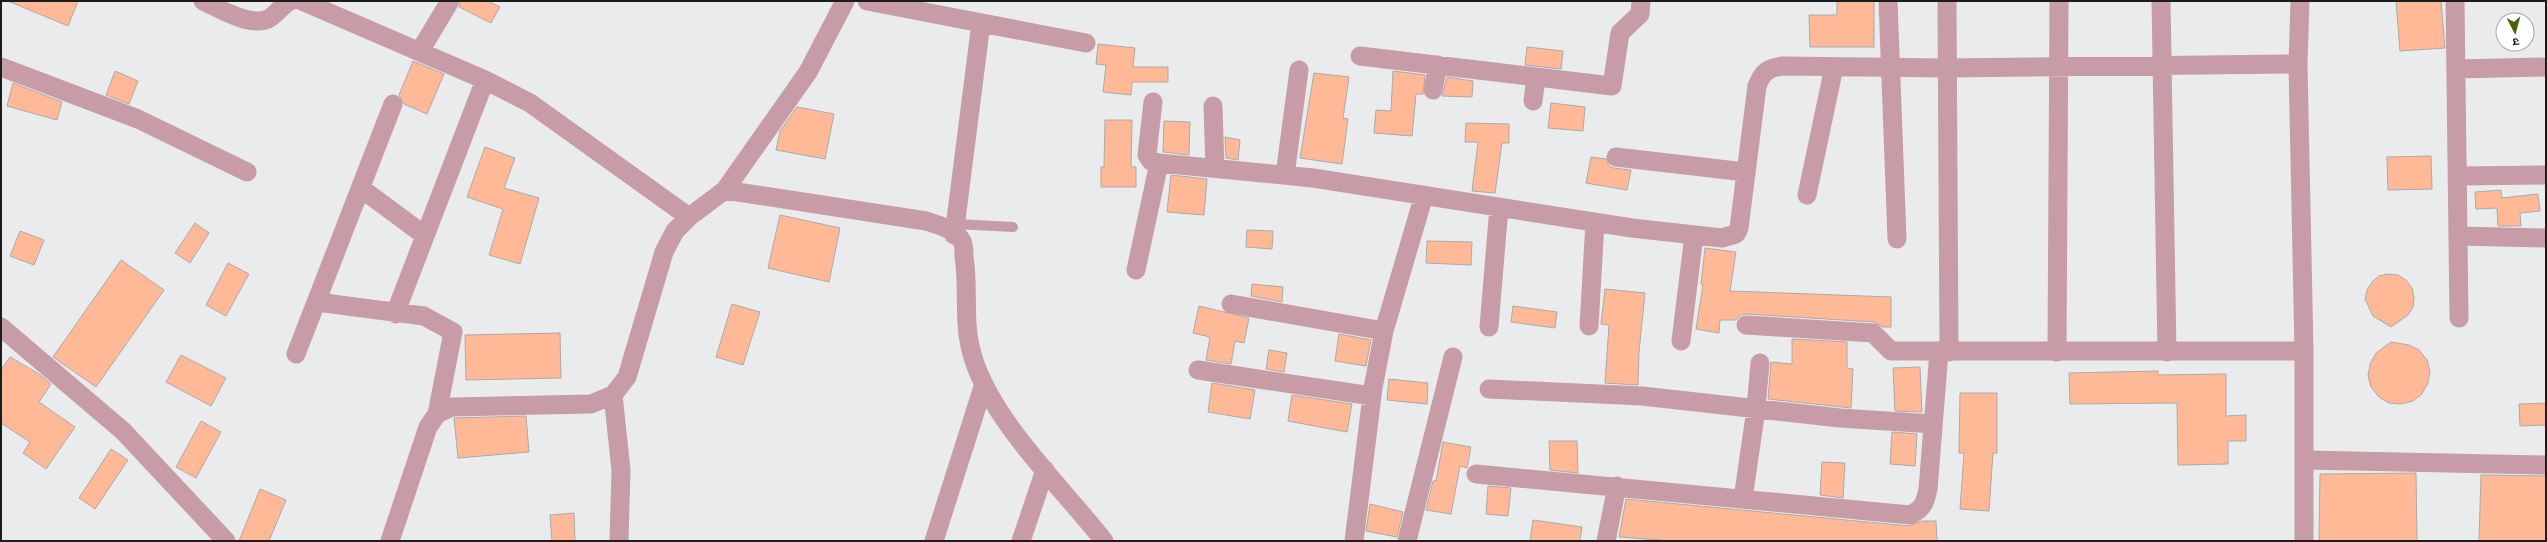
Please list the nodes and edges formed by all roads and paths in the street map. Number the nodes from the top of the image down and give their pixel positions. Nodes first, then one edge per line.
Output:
1 (203, 1) edge
2 (290, 1) edge
3 (302, 1) edge
4 (450, 1) edge
5 (845, 1) edge
6 (867, 1) edge
7 (1641, 1) edge
8 (1888, 1) edge
9 (1947, 1) edge
10 (2059, 1) edge
11 (2161, 1) edge
12 (2300, 1) edge
13 (2455, 1) edge
14 (981, 23) junction
15 (1086, 43) dead end
16 (420, 51) junction
17 (1360, 56) dead end
18 (2298, 64) junction
19 (1438, 65) junction
20 (1, 67) edge
21 (1834, 67) junction
22 (2060, 67) junction
23 (2163, 67) junction
24 (2546, 67) edge
25 (1890, 68) junction
26 (1946, 68) junction
27 (2456, 69) junction
28 (1300, 70) dead end
29 (1536, 77) junction
30 (485, 80) junction
31 (1433, 90) dead end
32 (1533, 101) dead end
33 (1153, 102) dead end
34 (393, 104) dead end
35 (1213, 106) dead end
36 (1616, 157) dead end
37 (1159, 163) junction
38 (1215, 168) junction
39 (247, 172) dead end
40 (1745, 172) junction
41 (1285, 175) junction
42 (2546, 175) edge
43 (2458, 176) junction
44 (362, 189) junction
45 (725, 190) junction
46 (1424, 195) junction
47 (1807, 195) dead end
48 (1499, 207) junction
49 (689, 217) junction
50 (1595, 222) junction
51 (1013, 227) dead end
52 (955, 229) junction
53 (424, 235) junction
54 (1694, 235) junction
55 (2458, 236) junction
56 (2546, 238) edge
57 (1897, 239) dead end
58 (1136, 270) dead end
59 (317, 302) junction
60 (1231, 304) dead end
61 (395, 314) junction
62 (2459, 318) dead end
63 (1746, 325) dead end
64 (1589, 326) dead end
65 (1, 327) edge
66 (1489, 327) dead end
67 (1384, 331) junction
68 (1681, 341) dead end
69 (1944, 352) junction
70 (2057, 352) junction
71 (2167, 352) junction
72 (2304, 352) junction
73 (296, 354) dead end
74 (1453, 358) dead end
75 (1760, 363) dead end
76 (1198, 370) dead end
77 (984, 384) junction
78 (1489, 389) dead end
79 (613, 396) junction
80 (1372, 396) junction
81 (1756, 409) junction
82 (437, 414) junction
83 (1933, 424) junction
84 (2305, 460) junction
85 (2546, 465) edge
86 (1045, 470) junction
87 (1476, 474) dead end
88 (1617, 486) junction
89 (1743, 498) junction
90 (226, 541) edge
91 (390, 541) edge
92 (619, 541) edge
93 (934, 541) edge
94 (1021, 541) edge
95 (1104, 541) edge
96 (1354, 541) edge
97 (1407, 541) edge
98 (1606, 541) edge
99 (2304, 541) edge

1 - 2 street
3 - 16 street
4 - 16 street
5 - 45 street
6 - 14 street
7 - 29 street
8 - 25 street
9 - 26 street
10 - 22 street
11 - 23 street
12 - 18 street
13 - 27 street
14 - 15 street
14 - 52 street
16 - 30 street
17 - 19 street
18 - 23 street
18 - 72 street
19 - 29 street
19 - 31 street
20 - 39 street
21 - 25 street
21 - 40 street
21 - 47 street
22 - 23 street
22 - 26 street
22 - 70 street
23 - 71 street
24 - 27 street
25 - 26 street
25 - 57 street
26 - 69 street
27 - 43 street
28 - 41 street
29 - 32 street
30 - 49 street
30 - 53 street
33 - 37 street
34 - 44 street
35 - 38 street
36 - 40 street
37 - 38 street
37 - 58 street
38 - 41 street
40 - 54 street
41 - 46 street
42 - 43 street
43 - 55 street
44 - 53 street
44 - 59 street
45 - 49 street
45 - 52 street
46 - 48 street
46 - 67 street
48 - 50 street
48 - 66 street
49 - 79 street
50 - 54 street
50 - 64 street
51 - 52 lane
52 - 77 street
53 - 61 street
54 - 68 street
55 - 56 street
55 - 62 street
59 - 61 street
59 - 73 street
60 - 67 street
61 - 82 street
63 - 69 street
65 - 90 street
67 - 80 street
69 - 70 street
69 - 83 street
70 - 71 street
71 - 72 street
72 - 84 street
74 - 97 street
75 - 81 street
76 - 80 street
77 - 86 street
77 - 93 street
78 - 81 street
79 - 82 street
79 - 92 street
80 - 96 street
81 - 83 street
81 - 89 street
82 - 91 street
83 - 89 street
84 - 85 street
84 - 99 street
86 - 94 street
86 - 95 street
87 - 88 street
88 - 89 street
88 - 98 street

